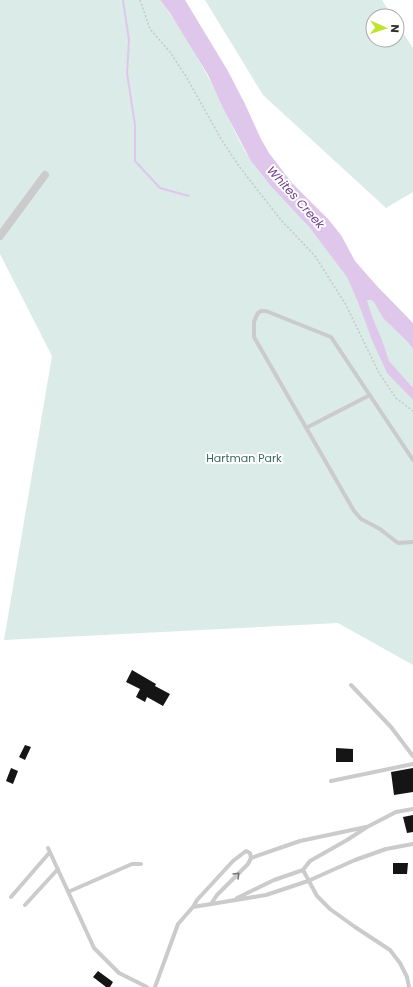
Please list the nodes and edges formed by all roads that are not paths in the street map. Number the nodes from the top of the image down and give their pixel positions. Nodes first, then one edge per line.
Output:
1 (45, 176) dead end
2 (0, 236) edge
3 (370, 395) junction
4 (306, 428) junction
5 (413, 460) edge
6 (413, 542) edge
7 (351, 685) dead end
8 (413, 756) edge
9 (413, 764) edge
10 (331, 781) dead end
11 (413, 809) edge
12 (367, 827) junction
13 (413, 844) edge
14 (251, 858) junction
15 (141, 864) dead end
16 (58, 869) junction
17 (302, 870) junction
18 (308, 882) junction
19 (68, 892) junction
20 (11, 897) dead end
21 (235, 899) junction
22 (210, 904) junction
23 (25, 905) dead end
24 (193, 907) junction
25 (147, 987) edge
26 (155, 987) edge
27 (409, 987) edge

1 - 2 street
3 - 4 lane
3 - 4 lane
3 - 5 lane
4 - 6 lane
7 - 8 lane
9 - 10 lane
11 - 12 lane
12 - 14 lane
12 - 17 lane
13 - 18 lane
22 -> 14 lane
14 - 24 lane
15 - 19 lane
16 - 19 lane
16 - 20 lane
16 - 23 lane
17 - 18 lane
17 - 21 lane
18 - 21 lane
18 - 27 lane
19 - 25 lane
21 - 22 lane
22 - 24 lane
24 - 26 lane

